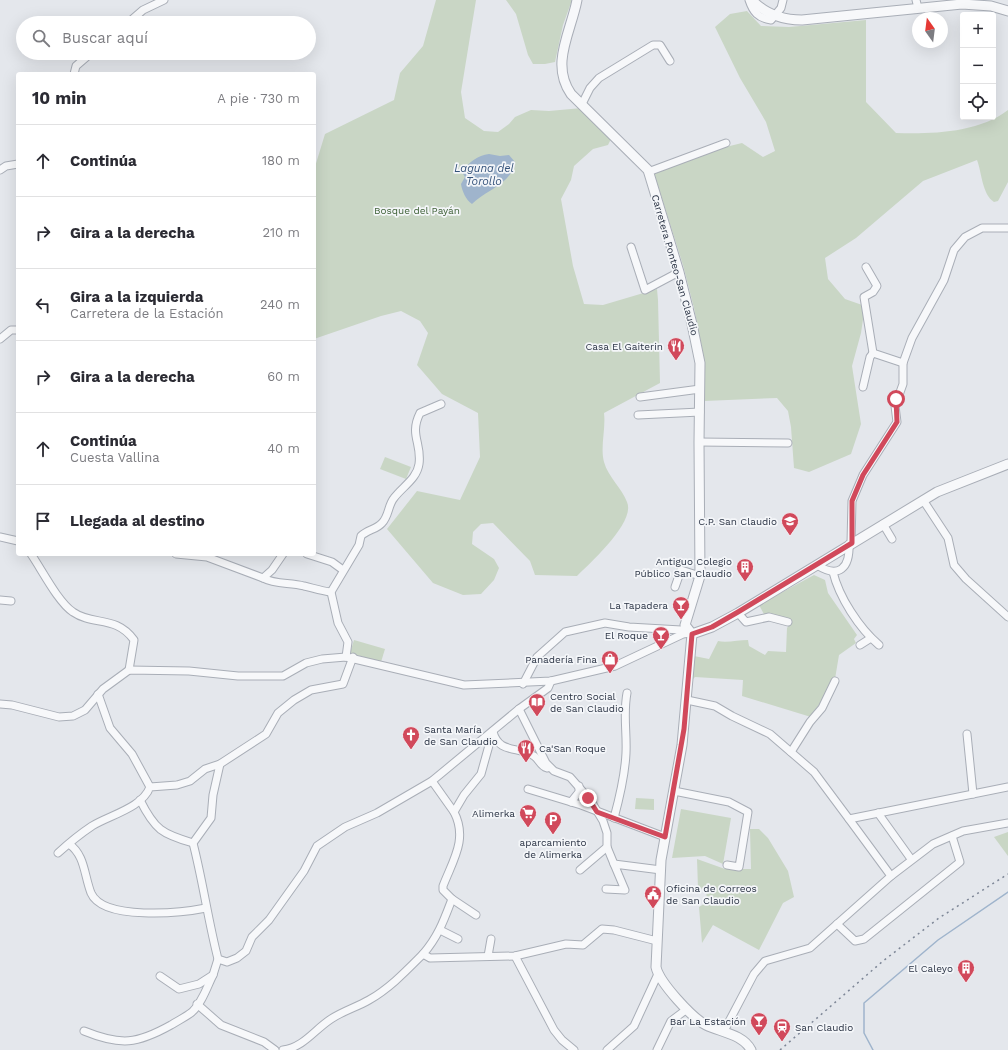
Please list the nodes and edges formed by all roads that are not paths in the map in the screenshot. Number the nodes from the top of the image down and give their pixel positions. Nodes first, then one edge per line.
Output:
1 (164, 0) edge
2 (577, 0) edge
3 (749, 0) edge
4 (752, 0) edge
5 (783, 0) edge
6 (917, 4) edge
7 (1008, 11) edge
8 (136, 16) edge
9 (774, 16) junction
10 (83, 60) edge
11 (670, 61) dead end
12 (74, 72) edge
13 (582, 104) junction
14 (726, 143) dead end
15 (16, 164) edge
16 (0, 170) edge
17 (648, 172) junction
18 (1008, 228) edge
19 (631, 247) dead end
20 (866, 267) dead end
21 (679, 272) junction
22 (16, 330) edge
23 (0, 339) edge
24 (873, 353) junction
25 (903, 363) junction
26 (863, 387) dead end
27 (700, 389) junction
28 (640, 397) dead end
29 (441, 404) dead end
30 (700, 412) junction
31 (638, 415) dead end
32 (699, 442) junction
33 (788, 443) dead end
34 (1008, 464) edge
35 (923, 500) junction
36 (883, 524) junction
37 (0, 537) edge
38 (892, 539) dead end
39 (16, 541) edge
40 (850, 543) junction
41 (32, 556) edge
42 (197, 556) edge
43 (282, 556) edge
44 (313, 556) edge
45 (817, 565) junction
46 (343, 570) junction
47 (833, 572) junction
48 (700, 576) junction
49 (263, 578) junction
50 (675, 588) dead end
51 (331, 592) junction
52 (0, 600) edge
53 (11, 601) dead end
54 (738, 612) junction
55 (1008, 616) edge
56 (788, 622) dead end
57 (691, 634) junction
58 (871, 638) junction
59 (860, 645) dead end
60 (879, 645) dead end
61 (349, 657) junction
62 (129, 670) junction
63 (551, 681) junction
64 (835, 681) dead end
65 (523, 684) junction
66 (98, 694) junction
67 (627, 694) dead end
68 (687, 700) junction
69 (0, 704) edge
70 (519, 709) junction
71 (493, 731) junction
72 (967, 734) dead end
73 (791, 752) junction
74 (220, 764) junction
75 (554, 772) junction
76 (432, 782) junction
77 (579, 786) junction
78 (150, 787) junction
79 (1008, 787) edge
80 (528, 789) dead end
81 (674, 791) junction
82 (973, 794) junction
83 (588, 798) junction
84 (140, 800) junction
85 (571, 802) junction
86 (581, 805) junction
87 (454, 812) junction
88 (597, 812) junction
89 (878, 813) junction
90 (614, 818) junction
91 (849, 819) junction
92 (1008, 823) edge
93 (952, 836) junction
94 (665, 837) junction
95 (69, 844) junction
96 (193, 844) junction
97 (607, 847) junction
98 (58, 853) dead end
99 (911, 860) junction
100 (614, 864) junction
101 (727, 865) dead end
102 (580, 870) dead end
103 (661, 870) junction
104 (891, 876) junction
105 (606, 889) dead end
106 (452, 899) junction
107 (206, 908) junction
108 (476, 915) dead end
109 (837, 924) junction
110 (440, 930) junction
111 (458, 939) dead end
112 (491, 939) dead end
113 (657, 941) junction
114 (423, 954) junction
115 (488, 956) junction
116 (516, 956) junction
117 (218, 959) junction
118 (658, 974) junction
119 (213, 975) junction
120 (160, 976) dead end
121 (197, 1004) junction
122 (687, 1009) junction
123 (84, 1031) dead end
124 (724, 1031) junction
125 (275, 1050) edge
126 (283, 1050) edge
127 (574, 1050) edge
128 (608, 1050) edge
129 (657, 1050) edge
130 (751, 1050) edge

1 - 8 street
2 - 13 street, Carretera Ponteo-San Claudio
3 - 9 street
4 - 9 street
5 - 9 street
6 - 7 street
6 - 9 street
10 - 12 street
11 - 13 street
13 - 17 street, Carretera Ponteo-San Claudio
14 - 17 street
15 - 16 street
17 - 21 street, Carretera Ponteo-San Claudio
18 - 25 street
19 - 21 street
20 - 24 street
21 - 27 street, Carretera Ponteo-San Claudio
22 - 23 street
24 - 25 street
24 - 26 street
25 - 40 street
27 - 28 street
27 - 30 street, Carretera Ponteo-San Claudio
29 - 46 street
30 - 31 street
30 - 32 street, Carretera Ponteo-San Claudio
32 - 33 street
32 - 48 street, Carretera Ponteo-San Claudio
34 - 35 street
35 - 36 street
35 - 55 street
36 - 38 street
36 - 40 street
37 - 39 street
40 - 45 street
40 - 47 street
41 - 62 street
42 - 49 street
43 - 49 street
44 - 46 street
45 - 47 street
45 - 54 street
46 - 51 street
47 - 58 street
48 - 50 street
48 - 57 street, Carretera Ponteo-San Claudio
49 - 51 street
51 - 61 street
52 - 53 street
54 - 56 street
54 - 57 street
57 - 63 street
57 - 65 street
57 - 68 street
58 - 59 street
58 - 60 street
61 - 62 street
61 - 65 street
61 - 74 street
62 - 66 street
63 - 65 street
63 - 70 street
64 - 73 street
66 - 69 street
66 - 78 street
67 - 90 street
68 - 73 street
68 - 81 street
70 - 71 street
70 - 75 street
71 - 75 street
71 - 76 street
71 - 87 street
72 - 82 street
73 - 91 street
74 - 78 street
74 - 96 street
75 - 77 street
76 - 87 street
76 - 117 street
77 - 83 street
77 - 85 street
77 - 86 street
78 - 84 street
79 - 82 street
80 - 85 street
81 - 94 street
81 - 101 street
82 - 89 street
83 - 86 street
83 - 88 street
84 - 95 street
84 - 96 street
85 - 86 street
86 - 88 street
87 - 106 street
88 - 90 street
88 - 97 street
89 - 91 street
89 - 99 street
90 - 94 street
91 - 104 street
92 - 93 street
93 - 99 street
93 - 109 street
94 - 103 street
95 - 98 street
95 - 107 street
96 - 107 street
97 - 100 street
97 - 102 street
99 - 104 street
100 - 103 street
100 - 105 street
103 - 113 street
104 - 109 street
106 - 108 street
106 - 110 street
107 - 117 street
109 - 124 street
110 - 111 street
110 - 114 street
112 - 115 street
113 - 116 street
113 - 118 street
114 - 115 street
114 - 126 street
115 - 116 street
116 - 127 street
117 - 119 street
118 - 122 street
118 - 128 street
119 - 120 street
119 - 121 street
121 - 123 street
121 - 125 street
122 - 124 street
122 - 129 street
124 - 130 street

